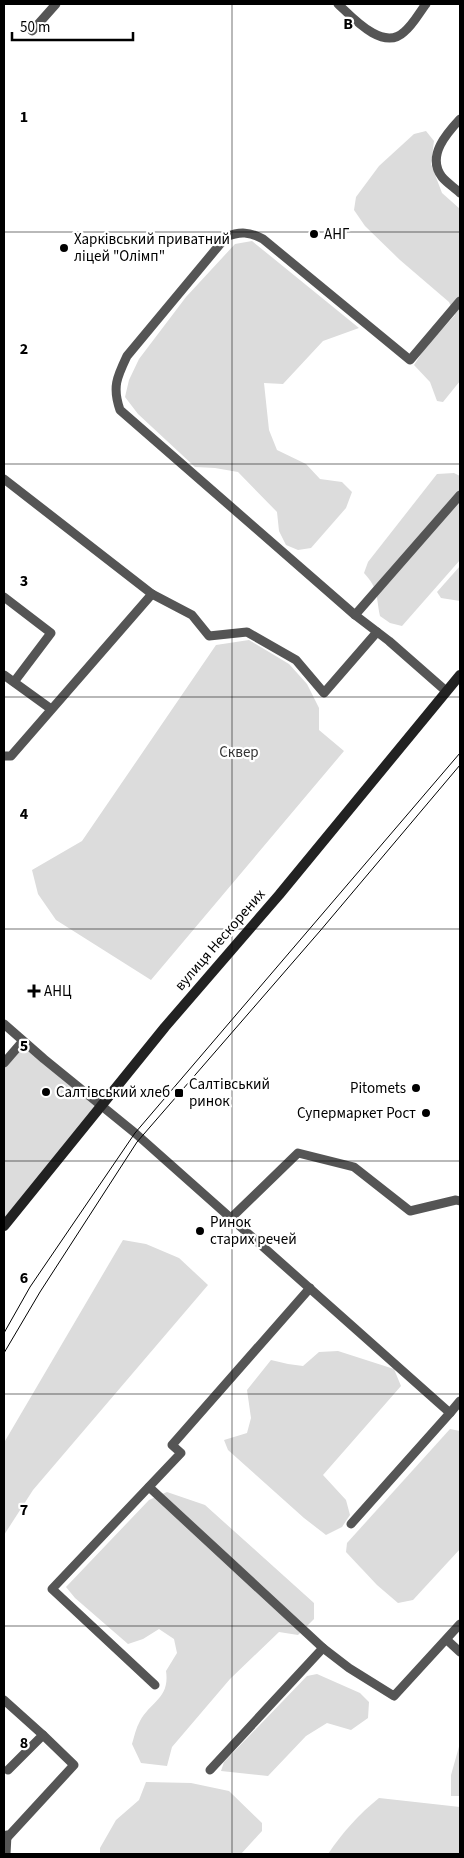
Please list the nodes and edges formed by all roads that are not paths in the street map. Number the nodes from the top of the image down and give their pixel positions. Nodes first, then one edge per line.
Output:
1 (56, 4) edge
2 (338, 4) edge
3 (426, 4) edge
4 (32, 31) dead end
5 (460, 119) edge
6 (460, 193) edge
7 (460, 301) edge
8 (4, 479) edge
9 (460, 495) edge
10 (152, 594) junction
11 (4, 597) edge
12 (355, 615) junction
13 (376, 632) junction
14 (4, 675) edge
15 (460, 675) edge
16 (14, 682) junction
17 (446, 690) junction
18 (51, 709) junction
19 (4, 756) edge
20 (4, 1024) edge
21 (23, 1041) junction
22 (4, 1063) edge
23 (101, 1106) junction
24 (460, 1201) edge
25 (230, 1218) junction
26 (4, 1226) edge
27 (310, 1288) junction
28 (460, 1401) edge
29 (450, 1413) junction
30 (149, 1487) junction
31 (351, 1524) dead end
32 (460, 1624) edge
33 (447, 1640) junction
34 (323, 1648) junction
35 (460, 1652) edge
36 (155, 1685) dead end
37 (4, 1700) edge
38 (43, 1735) junction
39 (8, 1770) dead end
40 (210, 1770) dead end
41 (5, 1836) edge
42 (6, 1854) edge

1 - 4 lane
2 - 3 lane
5 - 6 lane
7 - 12 lane
8 - 10 lane
9 - 12 lane
10 - 13 lane
10 - 18 lane
11 - 16 lane
12 - 13 lane
13 - 17 lane
14 - 16 lane
15 - 17 main road, вулиця Нескорених
16 - 18 lane
17 - 23 main road, вулиця Нескорених
18 - 19 lane
20 - 21 lane
21 - 22 lane
21 - 23 lane
23 - 25 lane
23 - 26 main road, вулиця Нескорених
24 - 25 lane
25 - 27 lane
27 - 29 lane
27 - 30 lane
28 - 29 lane
29 - 31 lane
30 - 34 lane
30 - 36 lane
32 - 33 lane
33 - 34 lane
33 - 35 lane
34 - 40 lane
37 - 38 lane
38 - 39 lane
38 - 41 lane
41 - 42 lane

